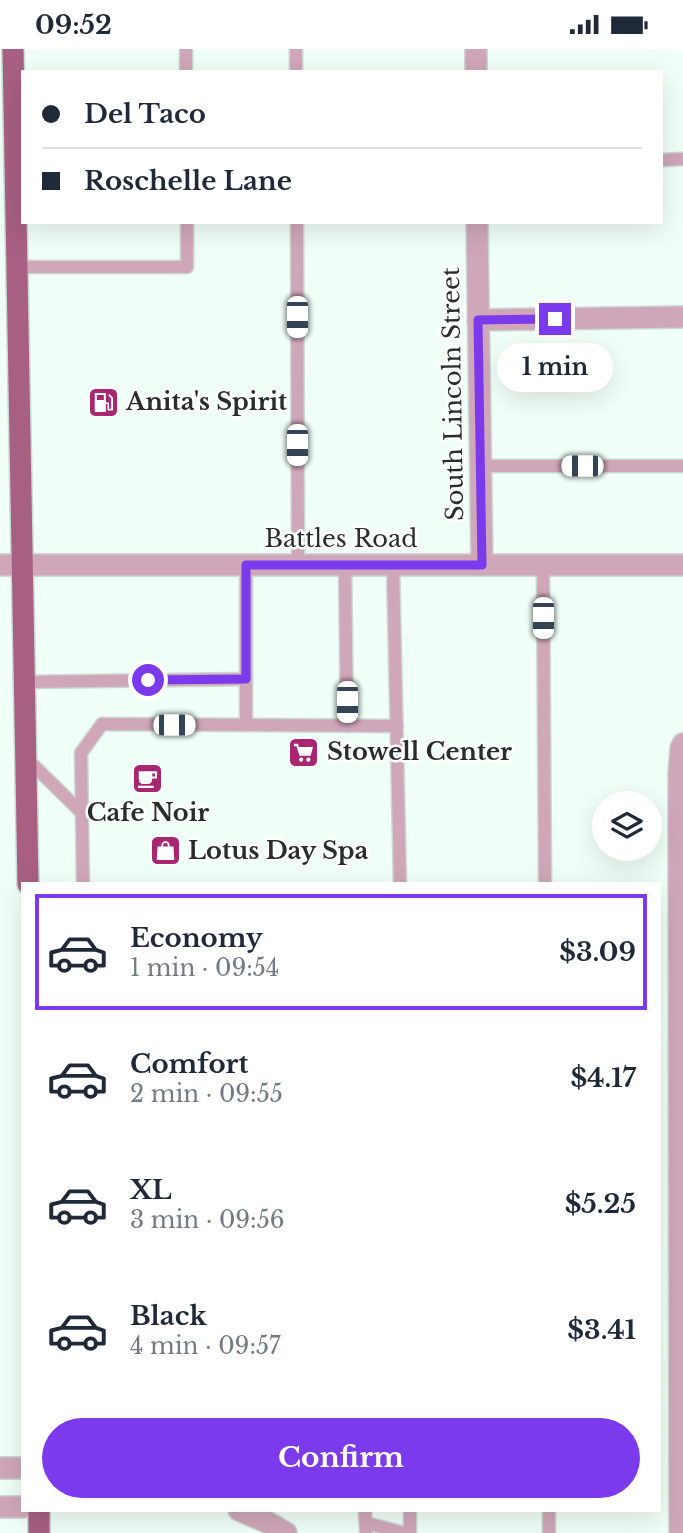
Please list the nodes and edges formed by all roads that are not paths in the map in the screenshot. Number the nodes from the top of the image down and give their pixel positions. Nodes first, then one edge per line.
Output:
1 (13, 49) edge
2 (186, 49) edge
3 (296, 49) edge
4 (476, 49) edge
5 (186, 70) edge
6 (296, 70) edge
7 (476, 70) edge
8 (19, 155) edge
9 (683, 159) edge
10 (663, 160) edge
11 (187, 224) edge
12 (296, 224) edge
13 (477, 224) edge
14 (17, 267) junction
15 (683, 317) edge
16 (478, 320) junction
17 (683, 465) edge
18 (480, 466) junction
19 (0, 565) edge
20 (23, 565) junction
21 (246, 565) junction
22 (298, 565) junction
23 (345, 565) junction
24 (393, 565) junction
25 (482, 565) junction
26 (543, 565) junction
27 (683, 565) edge
28 (246, 679) junction
29 (24, 682) junction
30 (246, 725) junction
31 (347, 726) junction
32 (397, 726) junction
33 (683, 744) edge
34 (25, 757) junction
35 (82, 813) junction
36 (28, 882) edge
37 (83, 882) edge
38 (400, 882) edge
39 (545, 882) edge
40 (0, 1468) edge
41 (21, 1468) edge
42 (0, 1507) edge
43 (21, 1507) edge
44 (39, 1512) edge
45 (410, 1512) edge
46 (549, 1512) edge
47 (253, 1513) edge
48 (366, 1522) edge
49 (39, 1533) edge
50 (286, 1533) edge
51 (404, 1533) edge
52 (410, 1533) edge
53 (549, 1533) edge
54 (680, 1533) edge

1 - 8 main road
2 - 5 lane
3 - 6 lane
4 - 7 street
8 - 14 main road
9 - 10 lane
11 - 14 lane
12 - 22 lane
13 - 16 street, South Lincoln Street
14 - 20 main road
15 - 16 street
16 - 18 street, South Lincoln Street
17 - 18 lane
18 - 25 street, South Lincoln Street
19 - 20 street, Battles Road
20 - 21 street, Battles Road
20 - 29 main road
21 - 22 street, Battles Road
21 - 28 lane
22 - 23 street, Battles Road
23 - 24 street, Battles Road
23 - 31 lane
24 - 25 street, Battles Road
24 - 32 lane
25 - 26 street, Battles Road
26 - 27 street, Battles Road
26 - 39 lane
28 - 29 lane
28 - 30 lane
29 - 34 main road
30 - 31 lane
30 - 35 lane
31 - 32 lane
32 - 38 lane
33 - 54 street
34 - 35 lane
34 - 36 main road
35 - 37 lane
40 - 41 street
42 - 43 street
44 - 49 main road
45 - 52 lane
46 - 53 lane
47 - 50 street
48 - 51 lane

